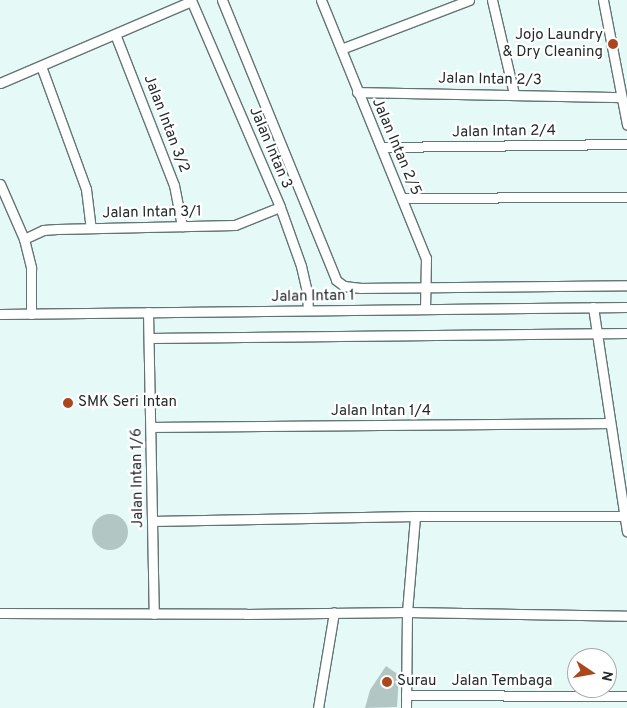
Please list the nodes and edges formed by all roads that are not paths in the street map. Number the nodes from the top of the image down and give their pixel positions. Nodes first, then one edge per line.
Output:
1 (222, 0) edge
2 (321, 0) edge
3 (469, 0) edge
4 (492, 0) edge
5 (603, 0) edge
6 (191, 1) edge
7 (115, 34) junction
8 (341, 49) junction
9 (41, 66) junction
10 (0, 83) edge
11 (357, 92) junction
12 (514, 94) junction
13 (621, 97) junction
14 (627, 126) edge
15 (627, 144) edge
16 (382, 147) junction
17 (0, 184) edge
18 (627, 197) edge
19 (403, 198) junction
20 (280, 207) junction
21 (182, 226) junction
22 (91, 227) junction
23 (24, 239) junction
24 (627, 285) edge
25 (427, 288) junction
26 (627, 306) edge
27 (593, 307) junction
28 (425, 309) junction
29 (308, 310) junction
30 (148, 312) junction
31 (0, 314) edge
32 (31, 314) junction
33 (596, 333) junction
34 (627, 333) edge
35 (149, 338) junction
36 (610, 424) junction
37 (151, 427) junction
38 (415, 516) junction
39 (624, 516) junction
40 (152, 521) junction
41 (627, 531) edge
42 (334, 612) junction
43 (407, 612) junction
44 (0, 613) edge
45 (154, 614) junction
46 (627, 616) edge
47 (406, 695) junction
48 (627, 696) edge
49 (318, 708) edge
50 (406, 708) edge

1 - 25 street
2 - 8 street, Jalan Intan 2/5
3 - 8 street
4 - 12 street
5 - 13 street
6 - 7 street
6 - 20 street, Jalan Intan 3
7 - 9 street
7 - 21 street, Jalan Intan 3/2
8 - 11 street, Jalan Intan 2/5
9 - 10 street
9 - 22 street
11 - 12 street, Jalan Intan 2/3
11 - 16 street, Jalan Intan 2/5
12 - 13 street, Jalan Intan 2/3
13 - 14 street
15 - 16 street, Jalan Intan 2/4
16 - 19 street, Jalan Intan 2/5
17 - 23 street
18 - 19 street
19 - 25 street, Jalan Intan 2/5
20 - 21 street, Jalan Intan 3/1
20 - 29 street, Jalan Intan 3
21 - 22 street, Jalan Intan 3/1
22 - 23 street, Jalan Intan 3/1
23 - 32 street
24 - 25 street
25 - 28 street, Jalan Intan 2/5
26 - 27 street, Jalan Intan 1
27 - 28 street, Jalan Intan 1
27 - 33 street
28 - 29 street, Jalan Intan 1
29 - 30 street, Jalan Intan 1
30 - 32 street, Jalan Intan 1
30 - 35 street, Jalan Intan 1/6
31 - 32 street, Jalan Intan 1
33 - 34 street
33 - 35 street
33 - 36 street
35 - 37 street, Jalan Intan 1/6
36 - 37 street, Jalan Intan 1/4
36 - 39 street
37 - 40 street, Jalan Intan 1/6
38 - 39 street
38 - 40 street
38 - 43 street
39 - 41 street
40 - 45 street, Jalan Intan 1/6
42 - 43 street
42 - 45 street
42 - 49 street
43 - 46 street
43 - 47 street
44 - 45 street
47 - 48 street, Jalan Tembaga
47 - 50 street

